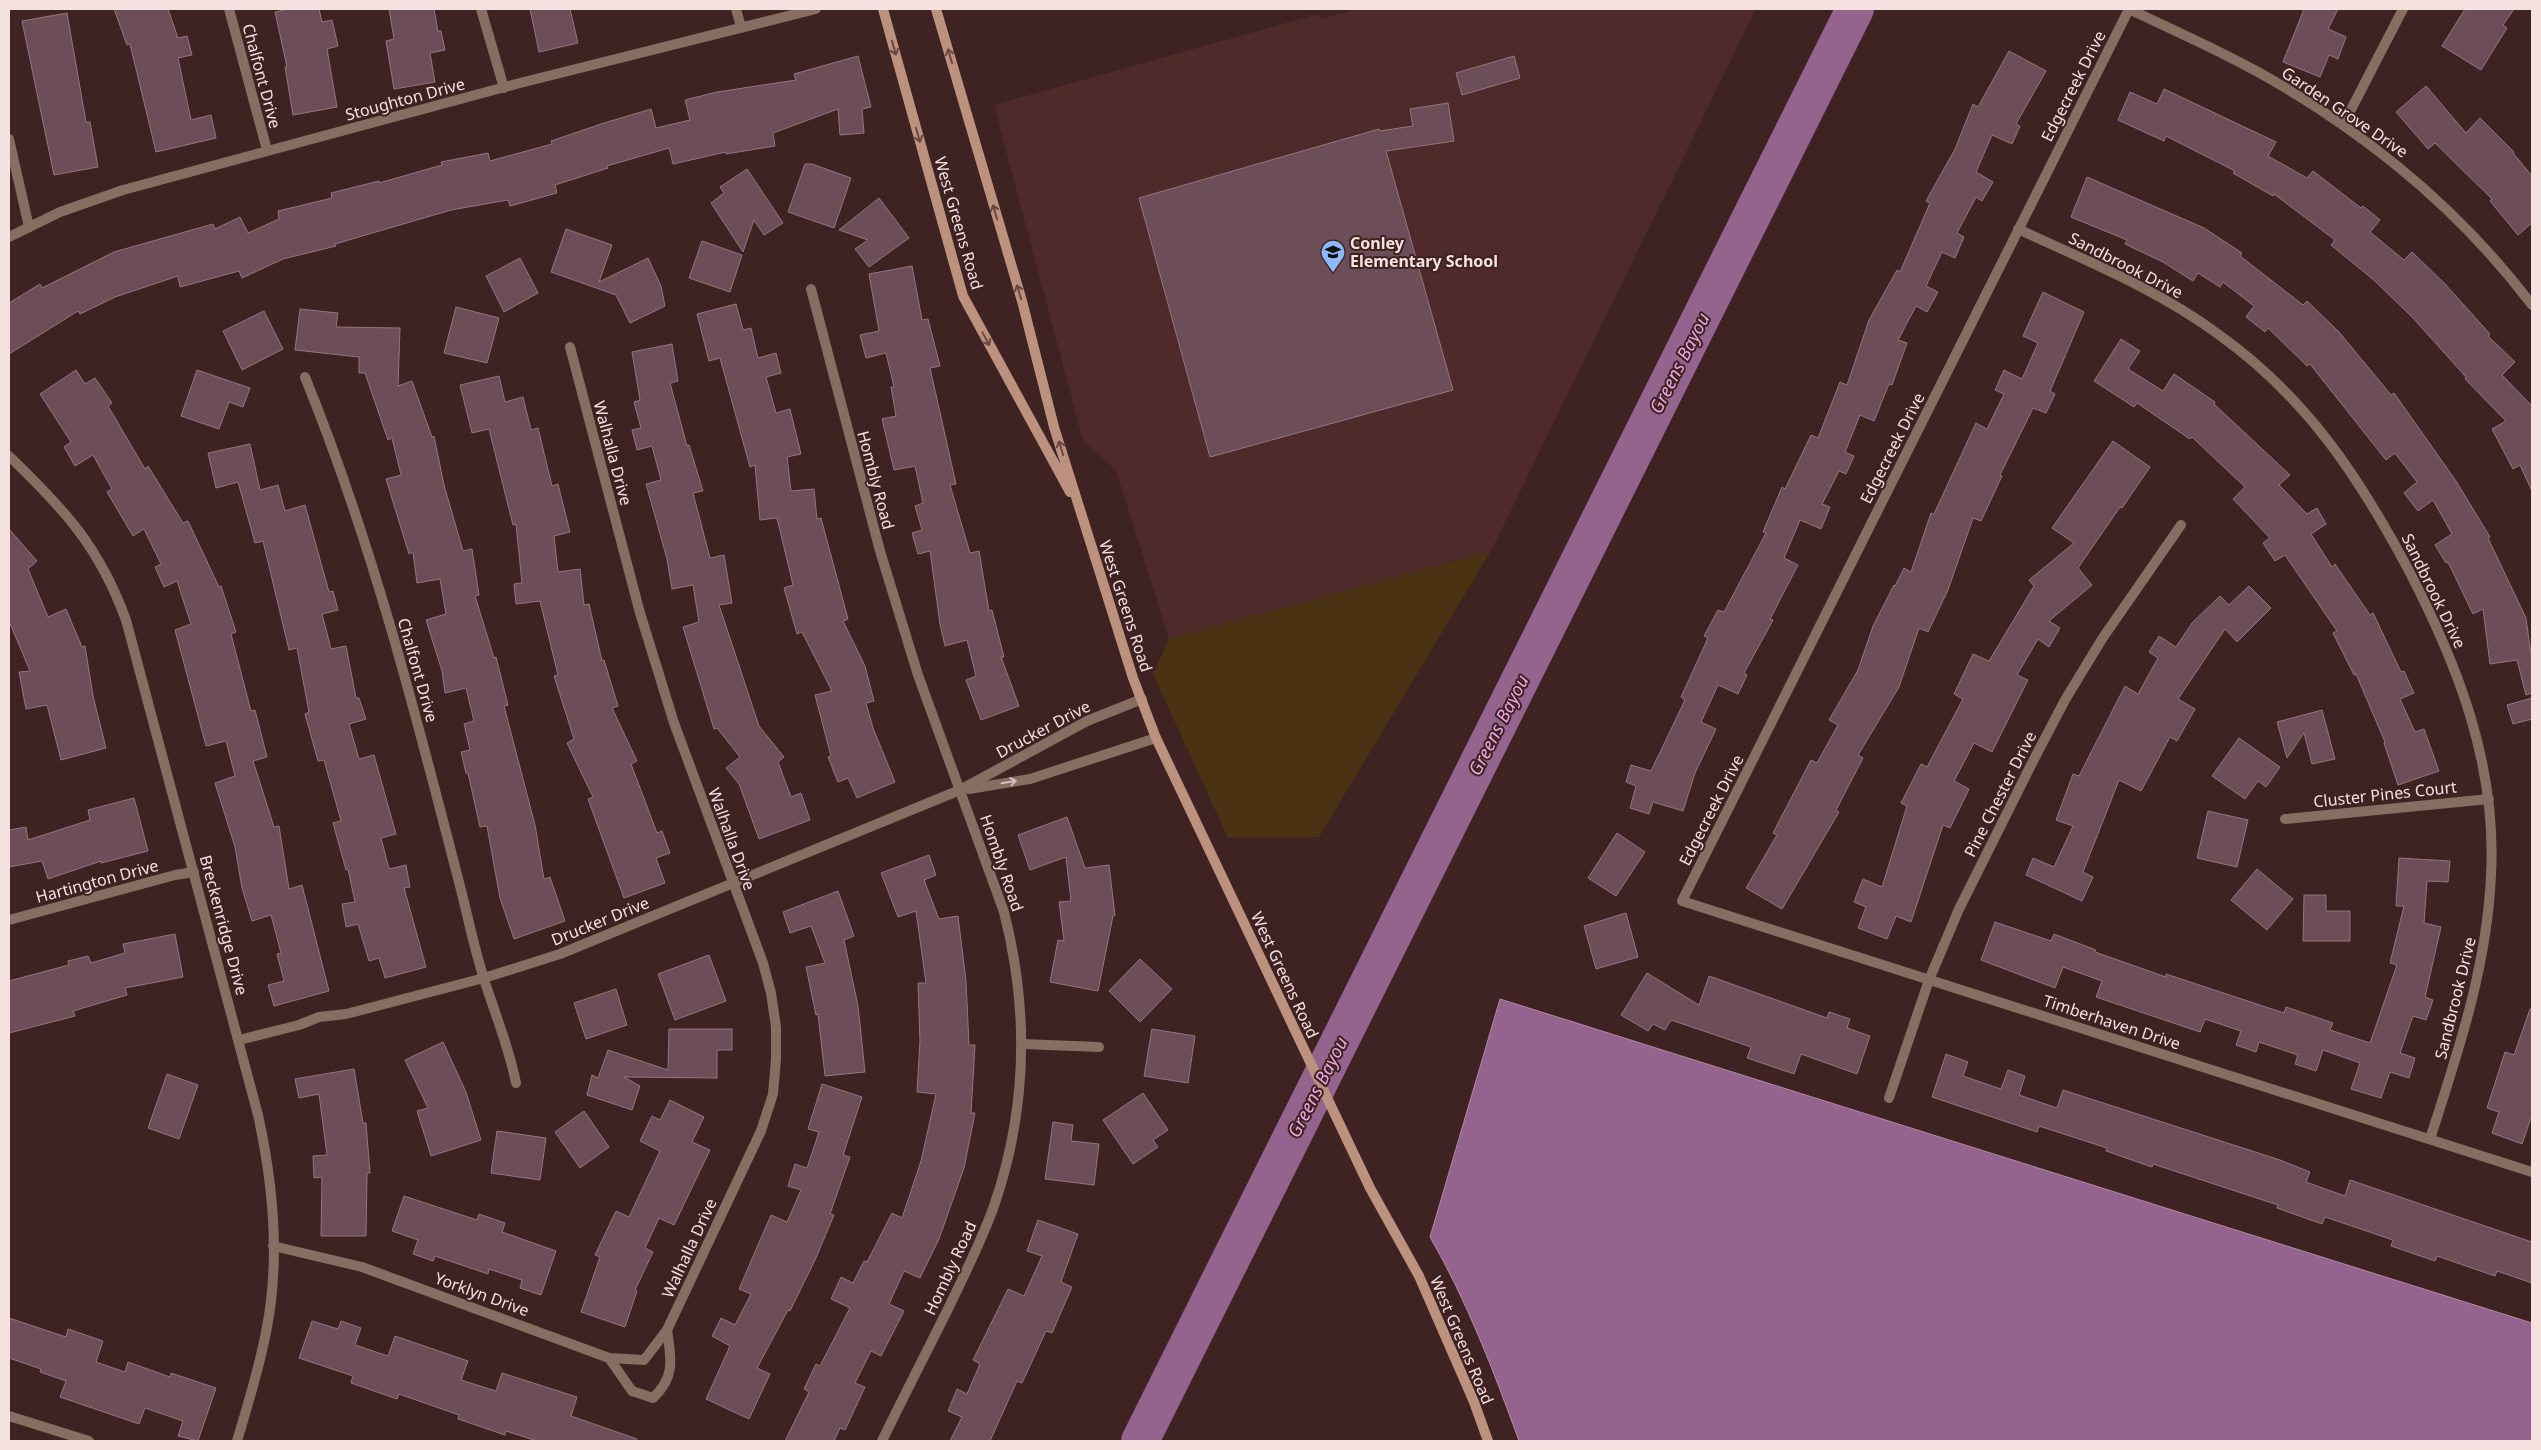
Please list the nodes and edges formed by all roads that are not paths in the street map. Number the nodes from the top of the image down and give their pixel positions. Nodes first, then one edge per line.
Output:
1 (229, 9) edge
2 (481, 9) edge
3 (736, 9) edge
4 (816, 9) edge
5 (883, 9) edge
6 (936, 9) edge
7 (2129, 9) edge
8 (2403, 9) edge
9 (741, 27) junction
10 (504, 88) junction
11 (2343, 125) junction
12 (9, 139) edge
13 (267, 150) junction
14 (29, 227) junction
15 (2018, 229) junction
16 (9, 237) edge
17 (811, 289) dead end
18 (2532, 305) edge
19 (570, 347) dead end
20 (304, 376) dead end
21 (9, 456) edge
22 (1081, 512) junction
23 (2181, 525) dead end
24 (1142, 700) junction
25 (1156, 738) junction
26 (960, 790) junction
27 (2489, 799) junction
28 (2285, 819) dead end
29 (194, 872) junction
30 (733, 883) junction
31 (1682, 900) joint
32 (9, 920) edge
33 (484, 978) junction
34 (1929, 980) junction
35 (239, 1040) junction
36 (1022, 1044) junction
37 (1099, 1047) dead end
38 (516, 1083) dead end
39 (1889, 1098) dead end
40 (2430, 1139) junction
41 (2532, 1172) edge
42 (273, 1246) junction
43 (667, 1330) junction
44 (609, 1358) junction
45 (9, 1416) edge
46 (89, 1441) edge
47 (237, 1441) edge
48 (882, 1441) edge
49 (1488, 1441) edge

1 - 13 street, Chalfont Drive
2 - 10 street
3 - 9 street
4 - 9 street, Stoughton Drive
5 -> 22 main road, West Greens Road
22 -> 6 main road, West Greens Road
7 - 11 street, Garden Grove Drive
7 - 15 street, Edgecreek Drive
8 - 11 street
9 - 10 street, Stoughton Drive
10 - 13 street, Stoughton Drive
11 - 18 street, Garden Grove Drive
12 - 14 street
13 - 14 street, Stoughton Drive
14 - 16 street, Stoughton Drive
15 - 27 street, Sandbrook Drive
15 - 31 street, Edgecreek Drive
17 - 26 street, Hombly Road
19 - 30 street, Walhalla Drive
20 - 33 street, Chalfont Drive
21 - 29 street, Breckenridge Drive
22 - 24 main road, West Greens Road
23 - 34 street, Pine Chester Drive
24 - 25 main road, West Greens Road
24 - 26 street, Drucker Drive
26 -> 25 street, Drucker Drive
25 - 49 main road, West Greens Road
26 - 30 street, Drucker Drive
26 - 36 street, Hombly Road
27 - 28 street, Cluster Pines Court
27 - 40 street, Sandbrook Drive
29 - 32 street, Hartington Drive
29 - 35 street, Breckenridge Drive
30 - 33 street, Drucker Drive
30 - 43 street, Walhalla Drive
31 - 34 street, Timberhaven Drive
33 - 35 street, Drucker Drive
33 - 38 street, Chalfont Drive
34 - 39 street, Pine Chester Drive
34 - 40 street, Timberhaven Drive
35 - 42 street, Breckenridge Drive
36 - 37 street
36 - 48 street, Hombly Road
40 - 41 street, Timberhaven Drive
42 - 44 street, Yorklyn Drive
42 - 47 street, Breckenridge Drive
43 - 44 street, Yorklyn Drive
43 - 44 street
45 - 46 street

